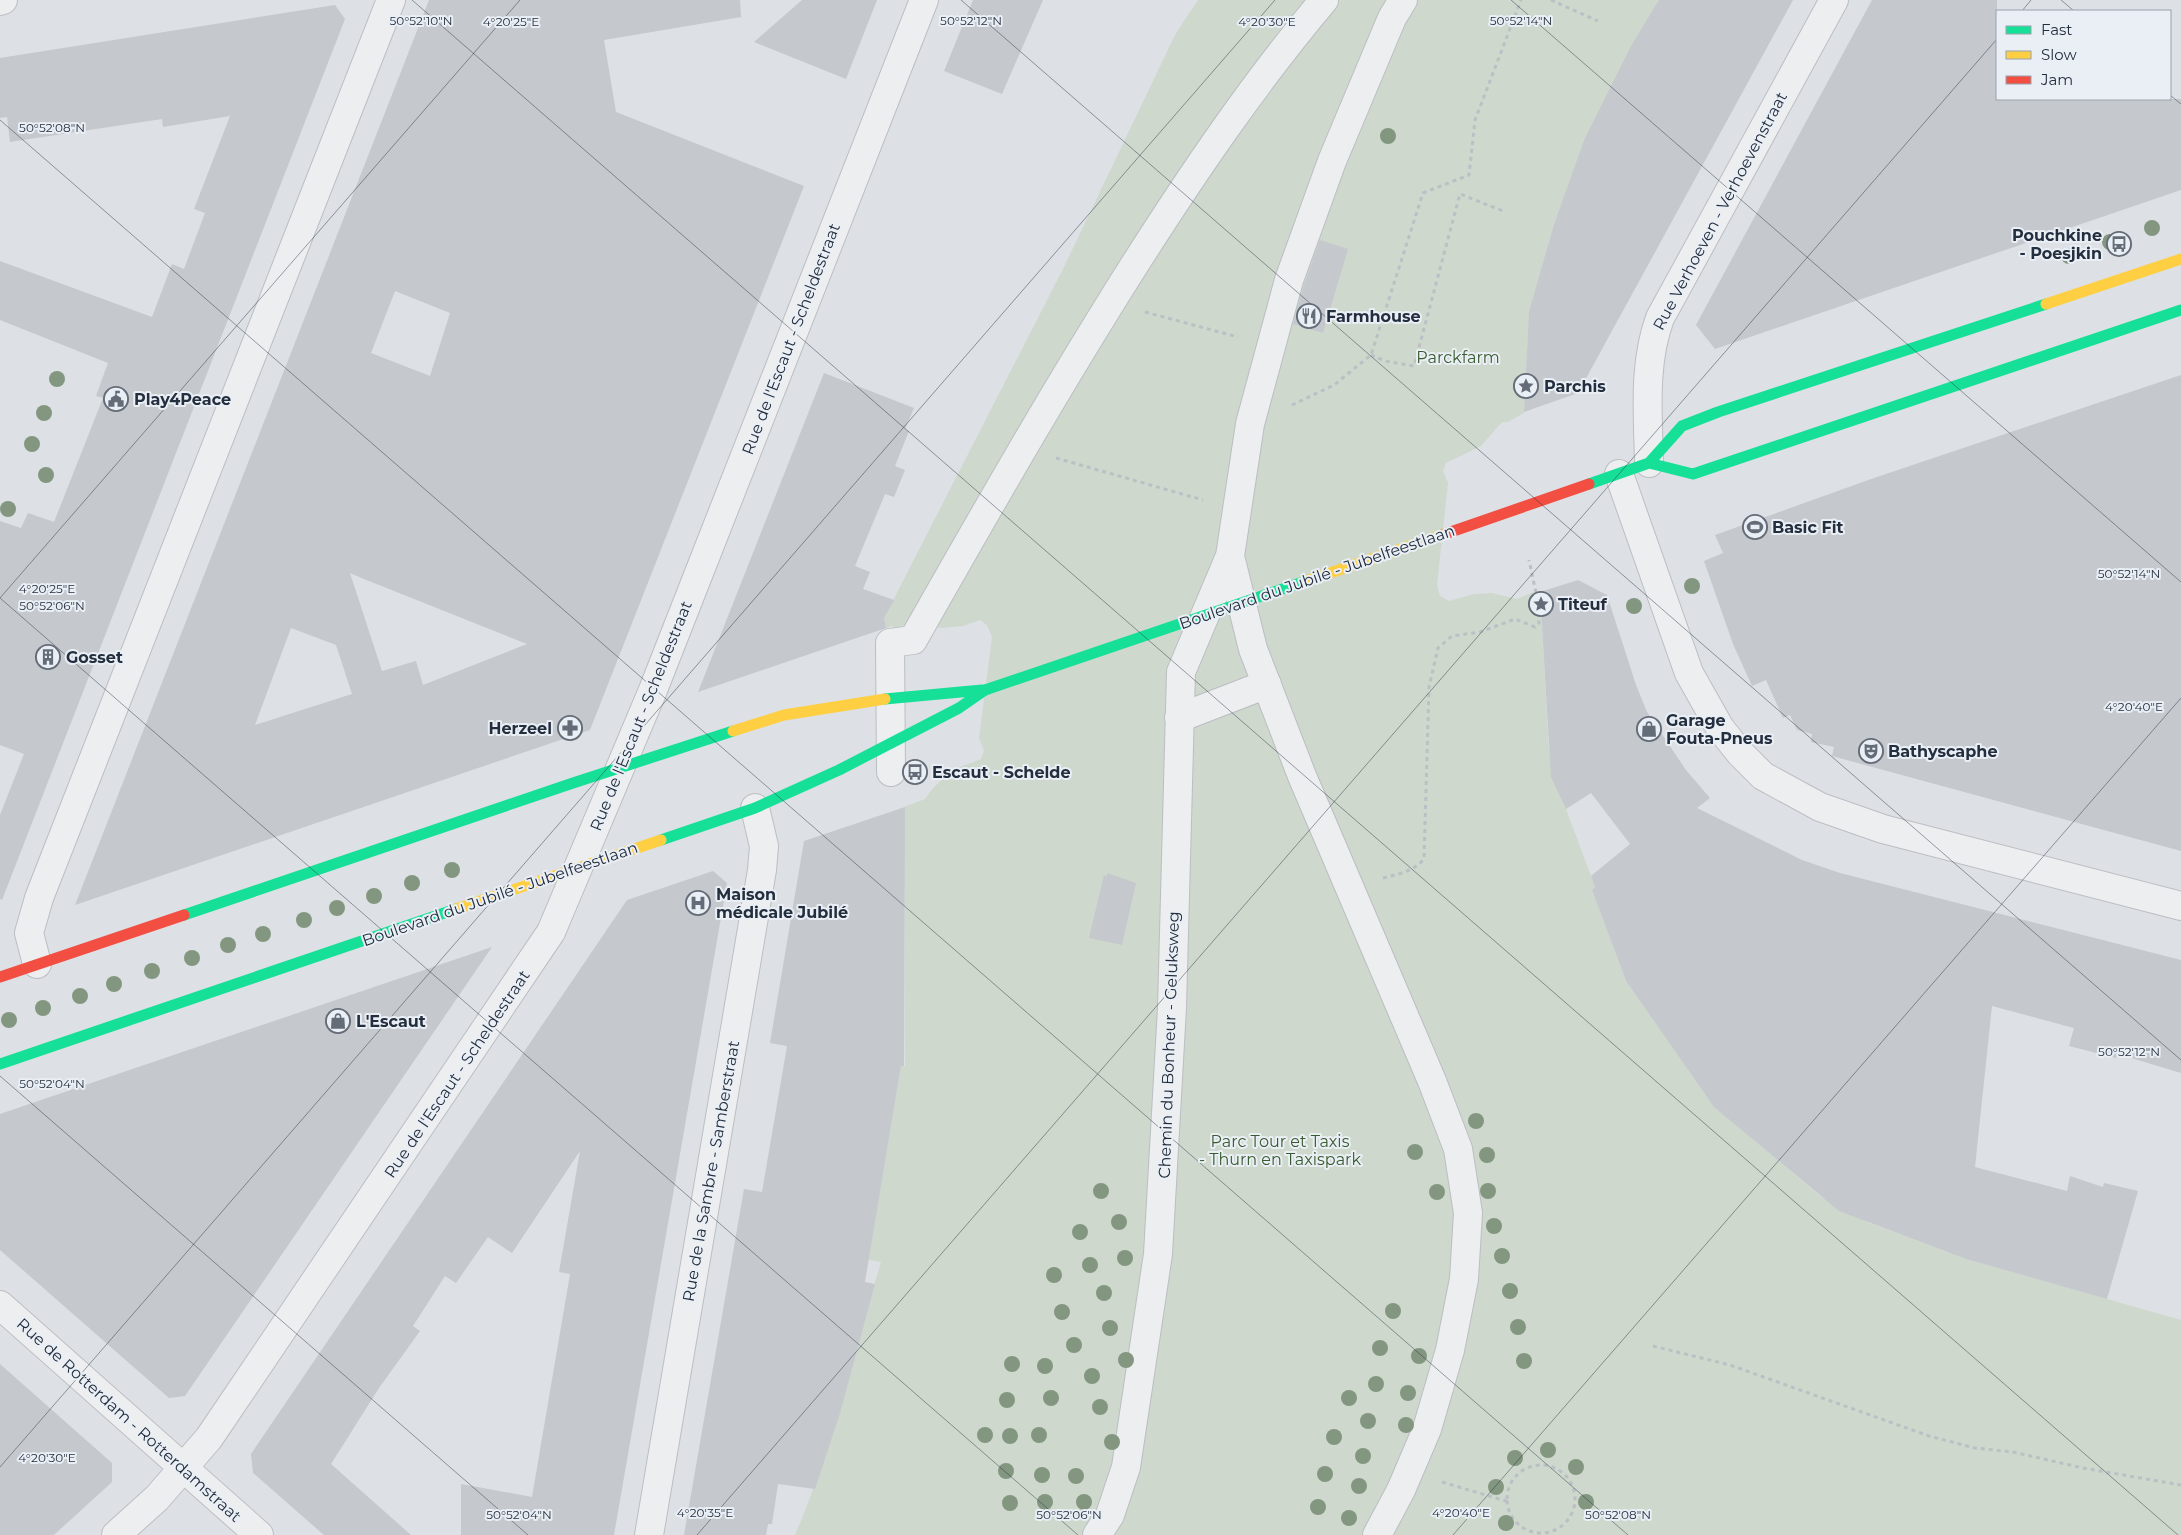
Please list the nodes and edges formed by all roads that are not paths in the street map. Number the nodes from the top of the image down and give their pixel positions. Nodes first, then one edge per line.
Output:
1 (391, 0) edge
2 (924, 0) edge
3 (1324, 0) edge
4 (1403, 0) edge
5 (1834, 0) edge
6 (2181, 259) edge
7 (2181, 310) edge
8 (1649, 463) junction
9 (1619, 474) junction
10 (1230, 556) junction
11 (1267, 684) junction
12 (985, 690) junction
13 (890, 699) junction
14 (1179, 718) junction
15 (890, 744) junction
16 (620, 768) junction
17 (891, 772) dead end
18 (756, 808) junction
19 (578, 869) junction
20 (2181, 906) edge
21 (37, 964) junction
22 (0, 977) edge
23 (0, 1064) edge
24 (0, 1305) edge
25 (183, 1468) junction
26 (116, 1535) edge
27 (259, 1535) edge
28 (649, 1535) edge
29 (1097, 1535) edge
30 (1377, 1535) edge

1 - 21 street
2 - 16 street, Rue de l'Escaut - Scheldestraat
3 - 13 street
4 - 10 street
5 - 8 street, Rue Verhoeven - Verhoevenstraat
6 - 8 main road
7 - 8 main road
8 - 9 main road, Boulevard du Jubilé - Jubelfeestlaan
9 - 12 main road, Boulevard du Jubilé - Jubelfeestlaan, bridge
9 - 20 street
10 - 11 street
10 - 14 street, Chemin du Bonheur - Geluksweg
11 - 14 street
11 - 30 street
12 - 13 main road, Boulevard du Jubilé - Jubelfeestlaan
12 - 15 main road, Boulevard du Jubilé - Jubelfeestlaan
13 - 15 street
13 - 16 main road, Boulevard du Jubilé - Jubelfeestlaan
14 - 29 street, Chemin du Bonheur - Geluksweg
15 - 17 street
15 - 18 main road, Boulevard du Jubilé - Jubelfeestlaan
16 - 19 street, Rue de l'Escaut - Scheldestraat
16 - 21 main road, Boulevard du Jubilé - Jubelfeestlaan
18 - 19 main road, Boulevard du Jubilé - Jubelfeestlaan
18 - 28 street, Rue de la Sambre - Samberstraat
19 - 23 main road, Boulevard du Jubilé - Jubelfeestlaan
19 - 25 street, Rue de l'Escaut - Scheldestraat
21 - 22 main road, Boulevard du Jubilé - Jubelfeestlaan
24 - 25 street, Rue de Rotterdam - Rotterdamstraat
25 - 26 street, Rue de l'Escaut - Scheldestraat
25 - 27 street, Rue de Rotterdam - Rotterdamstraat

